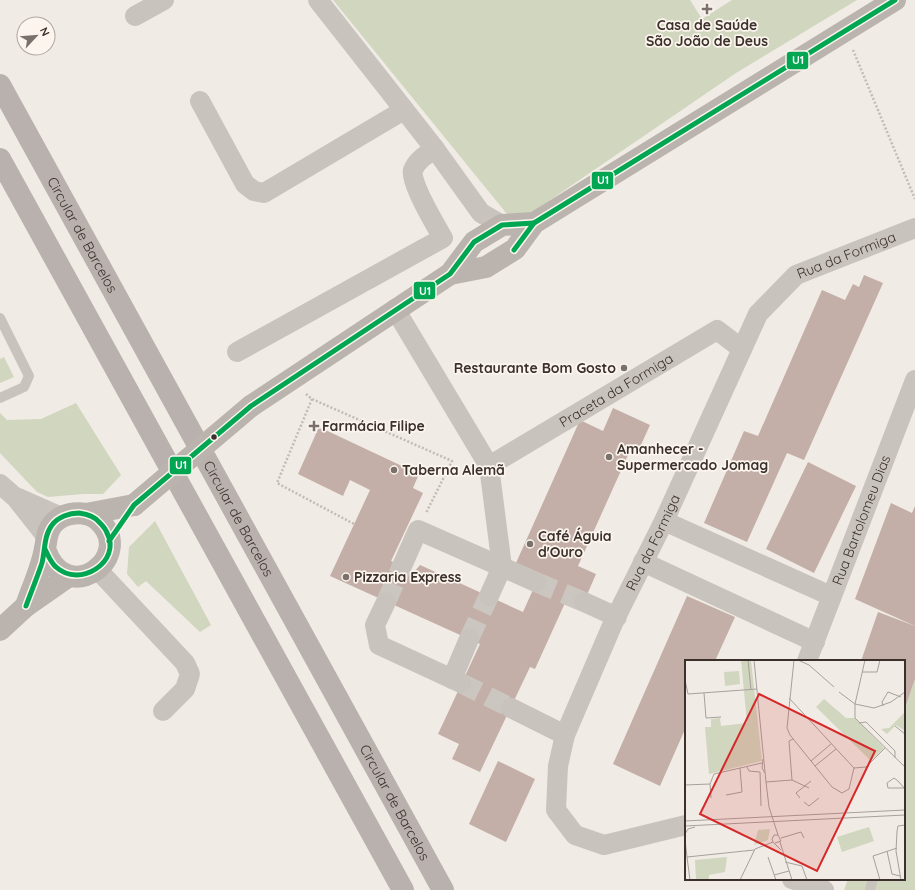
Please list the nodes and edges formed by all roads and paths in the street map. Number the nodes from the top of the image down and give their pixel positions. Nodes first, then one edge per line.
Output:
1 (164, 0) edge
2 (318, 0) edge
3 (895, 0) edge
4 (135, 16) dead end
5 (845, 31) junction
6 (0, 85) edge
7 (200, 101) dead end
8 (404, 110) junction
9 (435, 149) junction
10 (0, 159) edge
11 (915, 198) edge
12 (481, 213) junction
13 (534, 223) junction
14 (502, 226) junction
15 (915, 228) edge
16 (474, 242) junction
17 (450, 274) junction
18 (395, 309) junction
19 (0, 318) edge
20 (742, 349) junction
21 (237, 352) dead end
22 (915, 380) edge
23 (303, 392) dead end
24 (0, 398) edge
25 (312, 399) junction
26 (489, 466) junction
27 (0, 484) edge
28 (16, 498) junction
29 (134, 505) junction
30 (86, 514) junction
31 (62, 517) junction
32 (664, 521) junction
33 (354, 524) dead end
34 (418, 530) junction
35 (109, 541) junction
36 (46, 542) junction
37 (643, 562) junction
38 (402, 566) tunnel mouth
39 (502, 567) junction
40 (97, 569) junction
41 (69, 576) junction
42 (536, 582) tunnel mouth
43 (488, 596) tunnel mouth
44 (831, 596) junction
45 (386, 602) tunnel mouth
46 (584, 602) tunnel mouth
47 (26, 606) junction
48 (617, 617) junction
49 (0, 630) edge
50 (469, 639) tunnel mouth
51 (815, 642) junction
52 (807, 660) edge
53 (511, 708) tunnel mouth
54 (163, 711) dead end
55 (565, 735) junction
56 (685, 825) edge
57 (795, 880) edge
58 (874, 880) edge
59 (403, 890) edge
60 (443, 890) edge
61 (824, 890) edge
62 (870, 890) edge

1 - 4 street
2 - 8 street
3 - 5 main road
5 - 11 path
5 - 13 main road
6 - 60 main road, Circular de Barcelos
7 - 8 street
8 - 9 street
9 - 12 street
9 - 21 street
10 - 59 main road
12 - 14 street
12 - 16 street
13 - 14 main road
13 - 17 main road
14 - 16 main road
15 - 20 street, Rua da Formiga
16 - 17 main road
17 - 18 main road
18 - 26 street
18 - 29 main road, bridge
19 - 24 lane
20 - 26 street, Praceta da Formiga
20 - 32 street, Rua da Formiga
22 - 44 street, Rua Bartolomeu Dias
23 - 25 path
25 - 33 path
25 - 34 path
26 - 39 street
27 - 28 street
28 - 31 street
28 - 36 street
29 - 30 main road
29 - 35 main road
30 - 31 main road
30 - 35 main road
31 - 36 main road
32 - 37 street, Rua da Formiga
32 - 44 street
34 - 38 street
34 - 39 street
35 - 40 main road
36 - 41 main road
36 - 47 main road
37 - 48 street, Rua da Formiga
37 - 51 street
39 - 42 street
39 - 43 street
40 - 41 main road
40 - 54 street
41 - 47 main road
44 - 51 street, Rua Bartolomeu Dias
45 - 50 street
46 - 48 street
47 - 49 main road
48 - 55 street, Rua da Formiga
51 - 52 street, Rua Bartolomeu Dias
53 - 55 street
55 - 56 street, Rua da Formiga
57 - 61 street
58 - 62 lane

